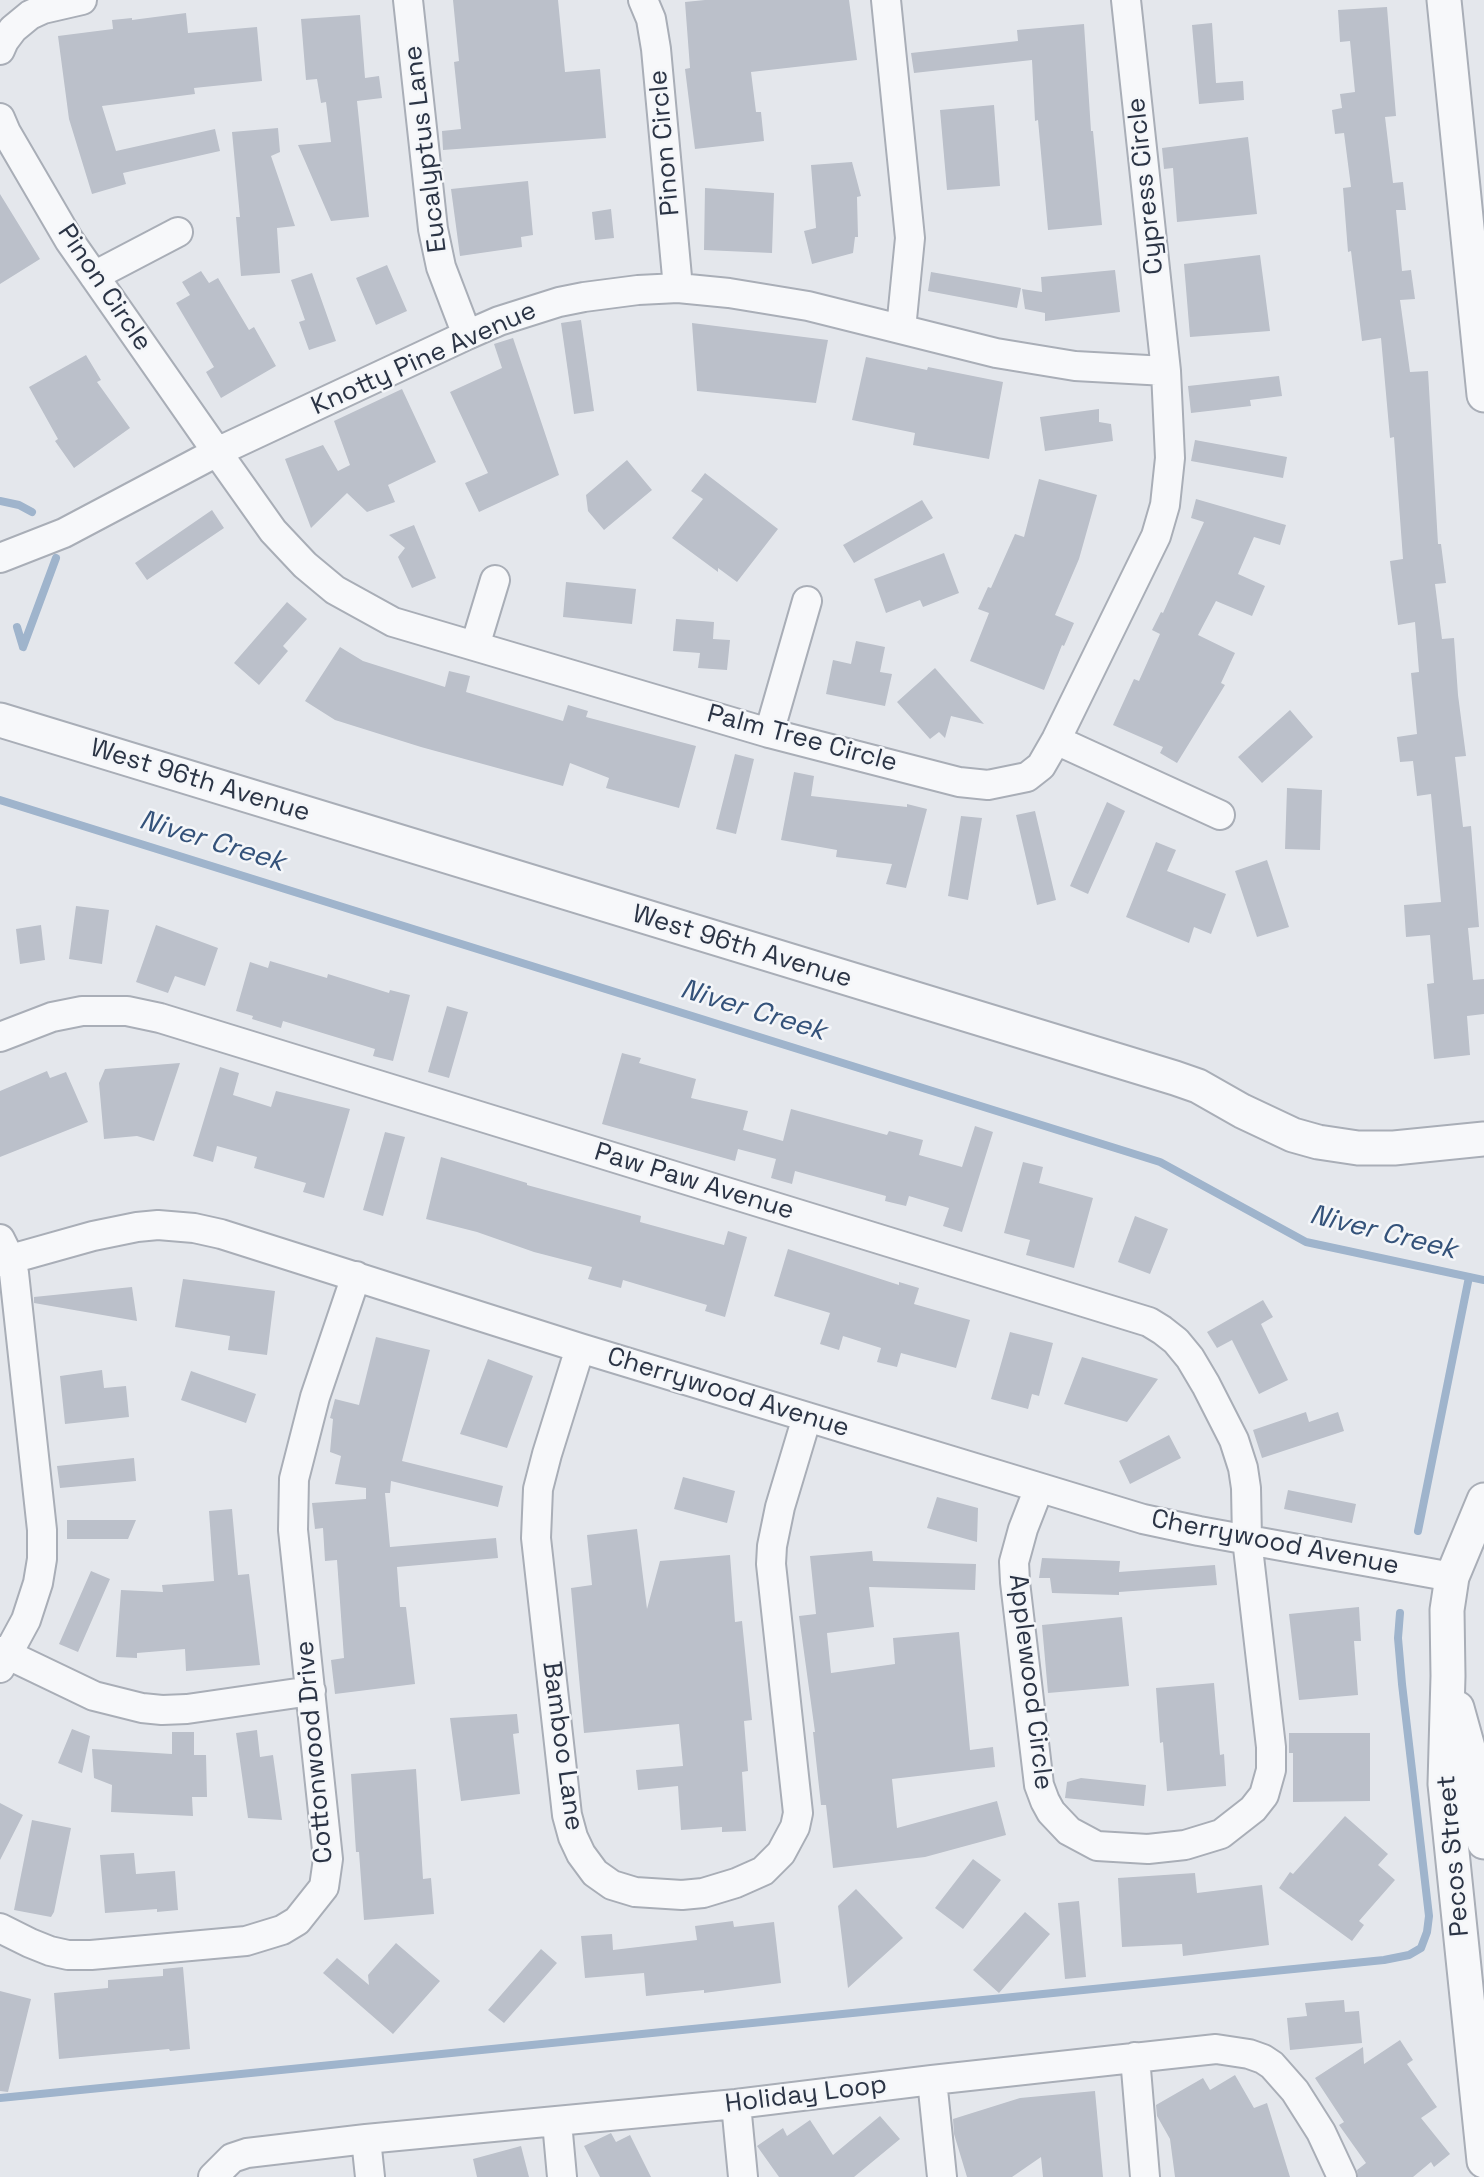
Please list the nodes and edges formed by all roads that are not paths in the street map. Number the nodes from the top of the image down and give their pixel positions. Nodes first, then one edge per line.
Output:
1 (82, 0) edge
2 (408, 0) edge
3 (643, 0) edge
4 (887, 0) edge
5 (1126, 0) edge
6 (1444, 0) edge
7 (0, 50) edge
8 (0, 118) edge
9 (178, 232) dead end
10 (94, 276) junction
11 (678, 288) junction
12 (901, 329) junction
13 (467, 335) junction
14 (1166, 371) junction
15 (1484, 395) edge
16 (217, 452) junction
17 (0, 558) edge
18 (495, 580) dead end
19 (807, 601) dead end
20 (475, 646) junction
21 (0, 720) edge
22 (769, 733) junction
23 (1056, 740) junction
24 (1220, 814) dead end
25 (0, 1037) edge
26 (1484, 1139) edge
27 (3, 1253) edge
28 (356, 1276) junction
29 (580, 1348) junction
30 (807, 1417) junction
31 (1039, 1488) junction
32 (1484, 1500) edge
33 (1247, 1539) junction
34 (1452, 1577) junction
35 (2, 1658) edge
36 (1448, 1676) junction
37 (311, 1691) junction
38 (1484, 1842) edge
39 (1148, 1849) joint
40 (0, 1928) edge
41 (1135, 2057) junction
42 (932, 2080) junction
43 (736, 2104) junction
44 (557, 2122) junction
45 (366, 2139) junction
46 (1484, 2161) edge
47 (213, 2177) edge
48 (370, 2177) edge
49 (562, 2177) edge
50 (743, 2177) edge
51 (942, 2177) edge
52 (1144, 2177) edge
53 (1342, 2177) edge

1 - 7 street
2 - 13 street, Eucalyptus Lane
3 - 11 street, Pinon Circle
4 - 12 street
5 - 14 street, Cypress Circle
6 - 15 street
8 - 10 street, Pinon Circle
9 - 10 street
10 - 16 street, Pinon Circle
11 - 12 street, Knotty Pine Avenue
11 - 13 street, Knotty Pine Avenue
12 - 14 street, Knotty Pine Avenue
13 - 16 street, Knotty Pine Avenue
14 - 23 street, Palm Tree Circle
16 - 17 street, Knotty Pine Avenue
16 - 20 street, Palm Tree Circle
18 - 20 street
19 - 22 street
20 - 22 street, Palm Tree Circle
21 - 26 street, West 96th Avenue
22 - 23 street, Palm Tree Circle
23 - 24 street
25 - 33 street, Paw Paw Avenue
27 - 28 street, Cherrywood Avenue
27 - 35 street
28 - 29 street, Cherrywood Avenue
28 - 37 street, Cottonwood Drive
29 - 30 street, Cherrywood Avenue
29 - 30 street, Bamboo Lane
30 - 31 street, Cherrywood Avenue
31 - 33 street, Cherrywood Avenue
31 - 39 street, Applewood Circle
32 - 34 street, Pecos Street
33 - 34 street, Cherrywood Avenue
33 - 39 street, Paw Paw Avenue
34 - 36 street, Pecos Street
35 - 37 street
36 - 38 street, Pecos Street
36 - 46 street, Pecos Street
37 - 40 street, Cottonwood Drive
41 - 42 street, Holiday Loop
41 - 52 street
41 - 53 street, Holiday Loop
42 - 43 street, Holiday Loop
42 - 51 street
43 - 44 street, Holiday Loop
43 - 50 street
44 - 45 street, Holiday Loop
44 - 49 street
45 - 47 street, Holiday Loop
45 - 48 street

